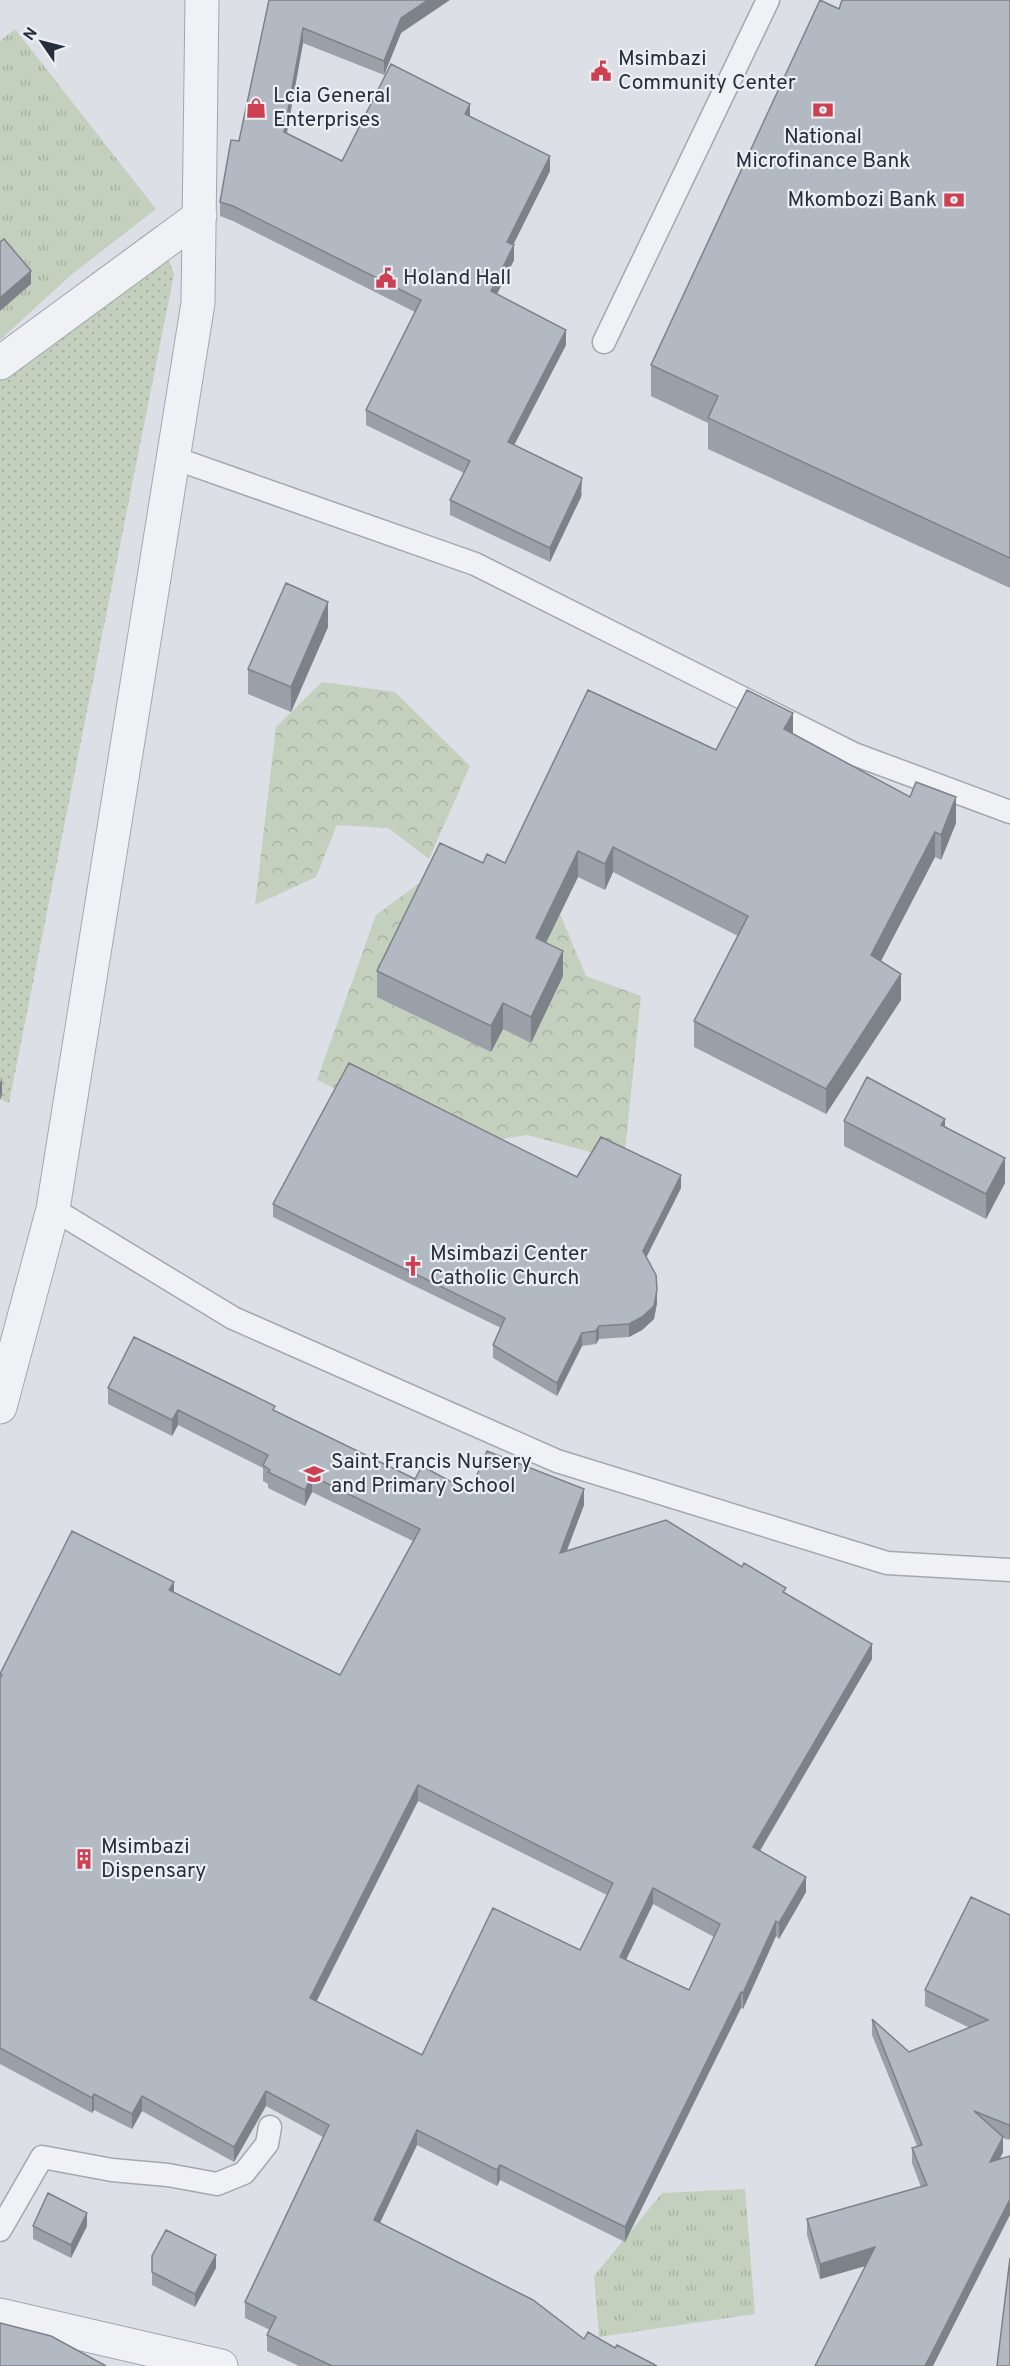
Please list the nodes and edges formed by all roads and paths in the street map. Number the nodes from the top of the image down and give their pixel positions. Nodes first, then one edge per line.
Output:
1 (202, 0) edge
2 (768, 0) edge
3 (200, 216) junction
4 (604, 342) dead end
5 (0, 363) edge
6 (174, 458) junction
7 (1010, 812) edge
8 (53, 1209) junction
9 (0, 1407) edge
10 (1010, 1570) edge
11 (270, 2127) dead end
12 (0, 2230) edge
13 (0, 2315) edge
14 (221, 2366) edge

1 - 3 street
2 - 4 lane
3 - 5 street
3 - 6 street
6 - 7 lane
6 - 8 street
8 - 9 street
8 - 10 lane
11 - 12 lane
13 - 14 street

